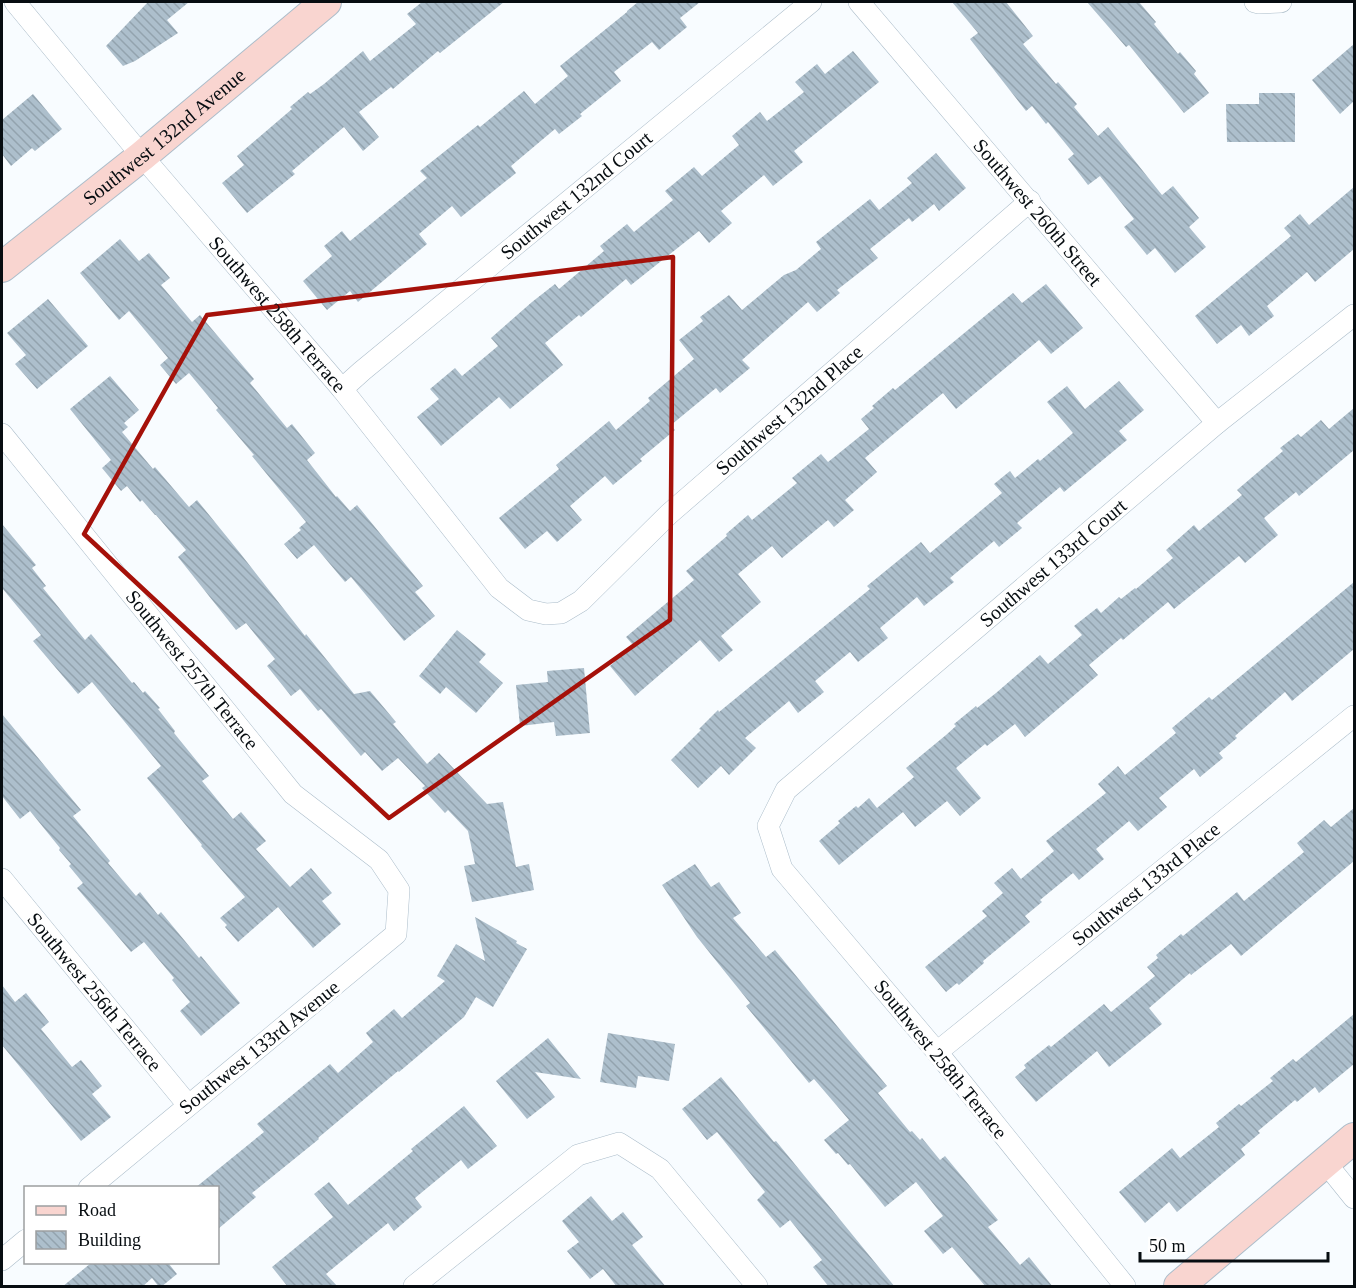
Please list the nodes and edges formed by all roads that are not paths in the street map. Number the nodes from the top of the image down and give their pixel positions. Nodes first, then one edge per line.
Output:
1 (15, 2) edge
2 (326, 2) edge
3 (811, 2) edge
4 (859, 2) edge
5 (1257, 2) edge
6 (1281, 2) edge
7 (142, 156) junction
8 (1030, 201) junction
9 (2, 267) edge
10 (1354, 315) edge
11 (342, 389) junction
12 (1217, 423) junction
13 (2, 434) edge
14 (546, 614) joint
15 (1354, 716) edge
16 (768, 826) joint
17 (2, 879) edge
18 (399, 890) joint
19 (937, 1052) junction
20 (189, 1105) junction
21 (1354, 1138) edge
22 (1325, 1162) junction
23 (91, 1186) edge
24 (1354, 1198) edge
25 (24, 1242) edge
26 (2, 1260) edge
27 (414, 1287) edge
28 (757, 1287) edge
29 (1125, 1287) edge
30 (1179, 1287) edge

1 - 7 street, Southwest 258th Terrace
2 - 7 street, Southwest 132nd Avenue
3 - 11 street, Southwest 132nd Court
4 - 8 street, Southwest 260th Street
5 - 6 street
7 - 9 street, Southwest 132nd Avenue
7 - 11 street, Southwest 258th Terrace
8 - 12 street, Southwest 260th Street
8 - 14 street, Southwest 132nd Place
10 - 12 street, Southwest 133rd Court
11 - 14 street, Southwest 258th Terrace
12 - 16 street, Southwest 133rd Court
13 - 18 street, Southwest 257th Terrace
15 - 19 street, Southwest 133rd Place
16 - 19 street, Southwest 258th Terrace
17 - 20 street, Southwest 256th Terrace
18 - 20 street, Southwest 133rd Avenue
19 - 29 street, Southwest 258th Terrace
20 - 23 street, Southwest 133rd Avenue
21 - 22 street
22 - 24 street
22 - 30 street
25 - 26 street
27 - 28 street

